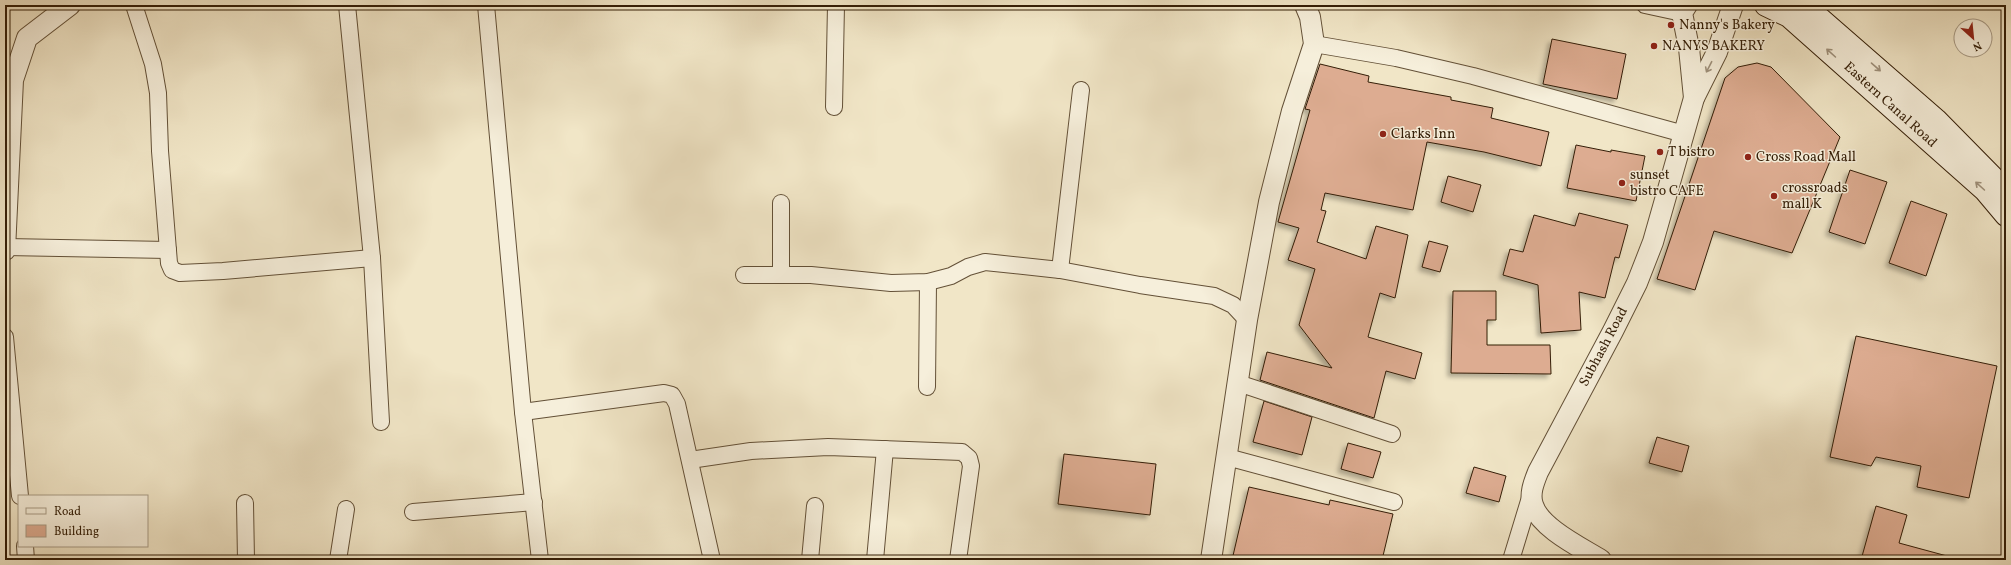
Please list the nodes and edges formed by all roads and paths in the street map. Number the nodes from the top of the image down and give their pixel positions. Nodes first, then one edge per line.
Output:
1 (70, 5) edge
2 (134, 5) edge
3 (347, 5) edge
4 (486, 5) edge
5 (836, 5) edge
6 (1305, 5) edge
7 (1645, 5) edge
8 (1733, 5) edge
9 (1766, 5) edge
10 (1804, 5) edge
11 (1684, 9) edge
12 (1314, 44) junction
13 (9, 80) edge
14 (1081, 90) dead end
15 (1694, 98) junction
16 (834, 107) dead end
17 (1684, 134) junction
18 (2006, 191) edge
19 (781, 203) dead end
20 (2006, 215) edge
21 (5, 248) edge
22 (168, 250) junction
23 (372, 258) junction
24 (1060, 270) junction
25 (744, 275) dead end
26 (781, 275) junction
27 (928, 282) junction
28 (1247, 320) junction
29 (5, 337) edge
30 (1238, 383) junction
31 (927, 387) dead end
32 (523, 412) junction
33 (381, 422) dead end
34 (1392, 434) dead end
35 (885, 449) junction
36 (1226, 458) junction
37 (690, 460) junction
38 (1533, 485) junction
39 (20, 495) edge
40 (534, 502) junction
41 (1394, 502) dead end
42 (245, 503) dead end
43 (815, 506) dead end
44 (346, 509) dead end
45 (413, 512) dead end
46 (25, 547) edge
47 (26, 560) edge
48 (246, 560) edge
49 (338, 560) edge
50 (540, 560) edge
51 (712, 560) edge
52 (810, 560) edge
53 (875, 560) edge
54 (958, 560) edge
55 (1211, 560) edge
56 (1511, 560) edge
57 (1602, 560) edge

1 - 13 street
2 - 22 street
3 - 23 street
4 - 32 street
5 - 16 street
6 - 12 street
7 - 11 street
8 -> 15 street, Subhash Road
20 -> 9 main road, Eastern Canal Road
10 -> 18 main road, Eastern Canal Road
11 - 15 street, Subhash Road
12 - 17 street
12 - 28 street
13 - 21 street
14 - 24 street
15 - 17 street, Subhash Road
17 - 38 street, Subhash Road
19 - 26 street
21 - 22 street
22 - 23 street
23 - 33 street
24 - 27 street
24 - 28 street
25 - 26 street
26 - 27 street
27 - 31 street
28 - 30 street
29 - 39 street
30 - 34 street
30 - 36 street
32 - 37 street
32 - 40 street
35 - 37 street
35 - 53 street
35 - 54 street
36 - 41 street
36 - 55 street
37 - 51 street
38 - 56 street
38 - 57 street, Subhash Road
40 - 45 street
40 - 50 street
42 - 48 street
43 - 52 street
44 - 49 street
46 - 47 street

